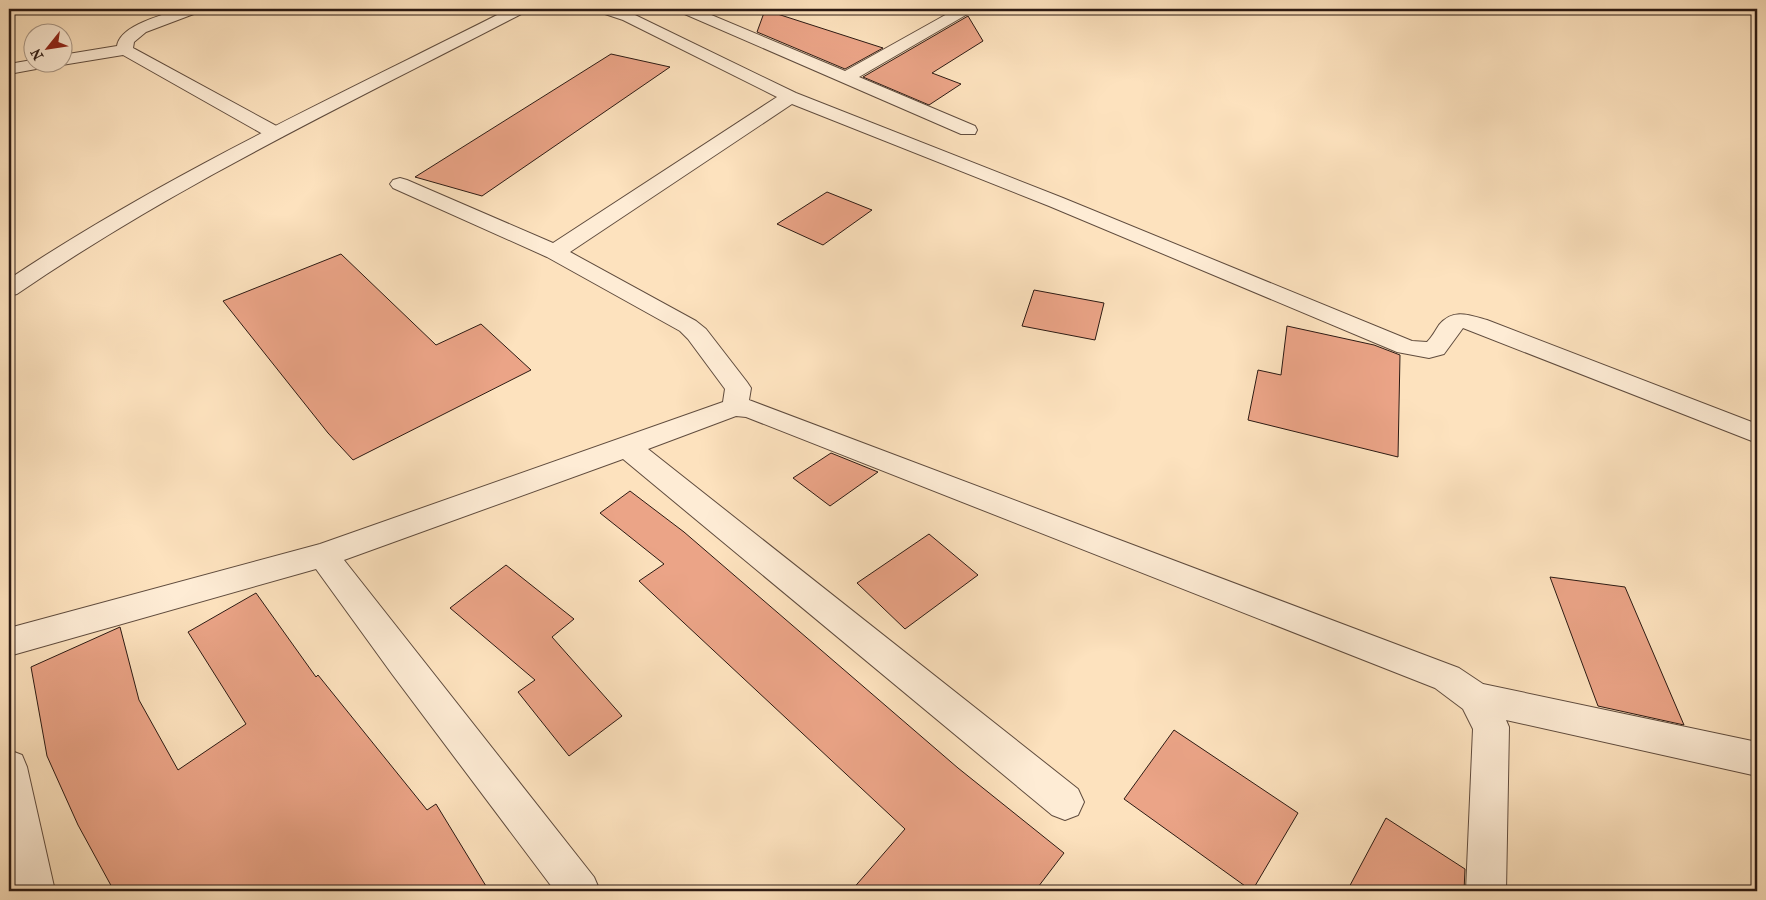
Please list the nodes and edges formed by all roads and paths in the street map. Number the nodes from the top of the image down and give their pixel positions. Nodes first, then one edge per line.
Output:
1 (194, 9) edge
2 (520, 9) edge
3 (604, 9) edge
4 (685, 9) edge
5 (966, 9) edge
6 (125, 50) junction
7 (72, 58) edge
8 (22, 67) edge
9 (9, 69) edge
10 (845, 78) junction
11 (790, 97) junction
12 (968, 130) dead end
13 (275, 134) junction
14 (400, 184) dead end
15 (555, 252) junction
16 (9, 289) edge
17 (735, 407) junction
18 (1757, 434) edge
19 (627, 447) junction
20 (323, 555) junction
21 (9, 642) edge
22 (1475, 698) junction
23 (1757, 759) edge
24 (9, 768) edge
25 (1065, 802) dead end
26 (35, 891) edge
27 (580, 891) edge
28 (1486, 891) edge

1 - 6 street
2 - 13 street
3 - 11 street
4 - 10 street
5 - 10 street
6 - 7 street
6 - 13 street
8 - 9 street
10 - 12 street
11 - 15 street
11 - 18 street
13 - 16 street
14 - 15 street
15 - 17 street
17 - 19 street
17 - 22 street
19 - 20 street
19 - 25 street
20 - 21 street
20 - 27 street
22 - 23 street
22 - 28 street
24 - 26 street

